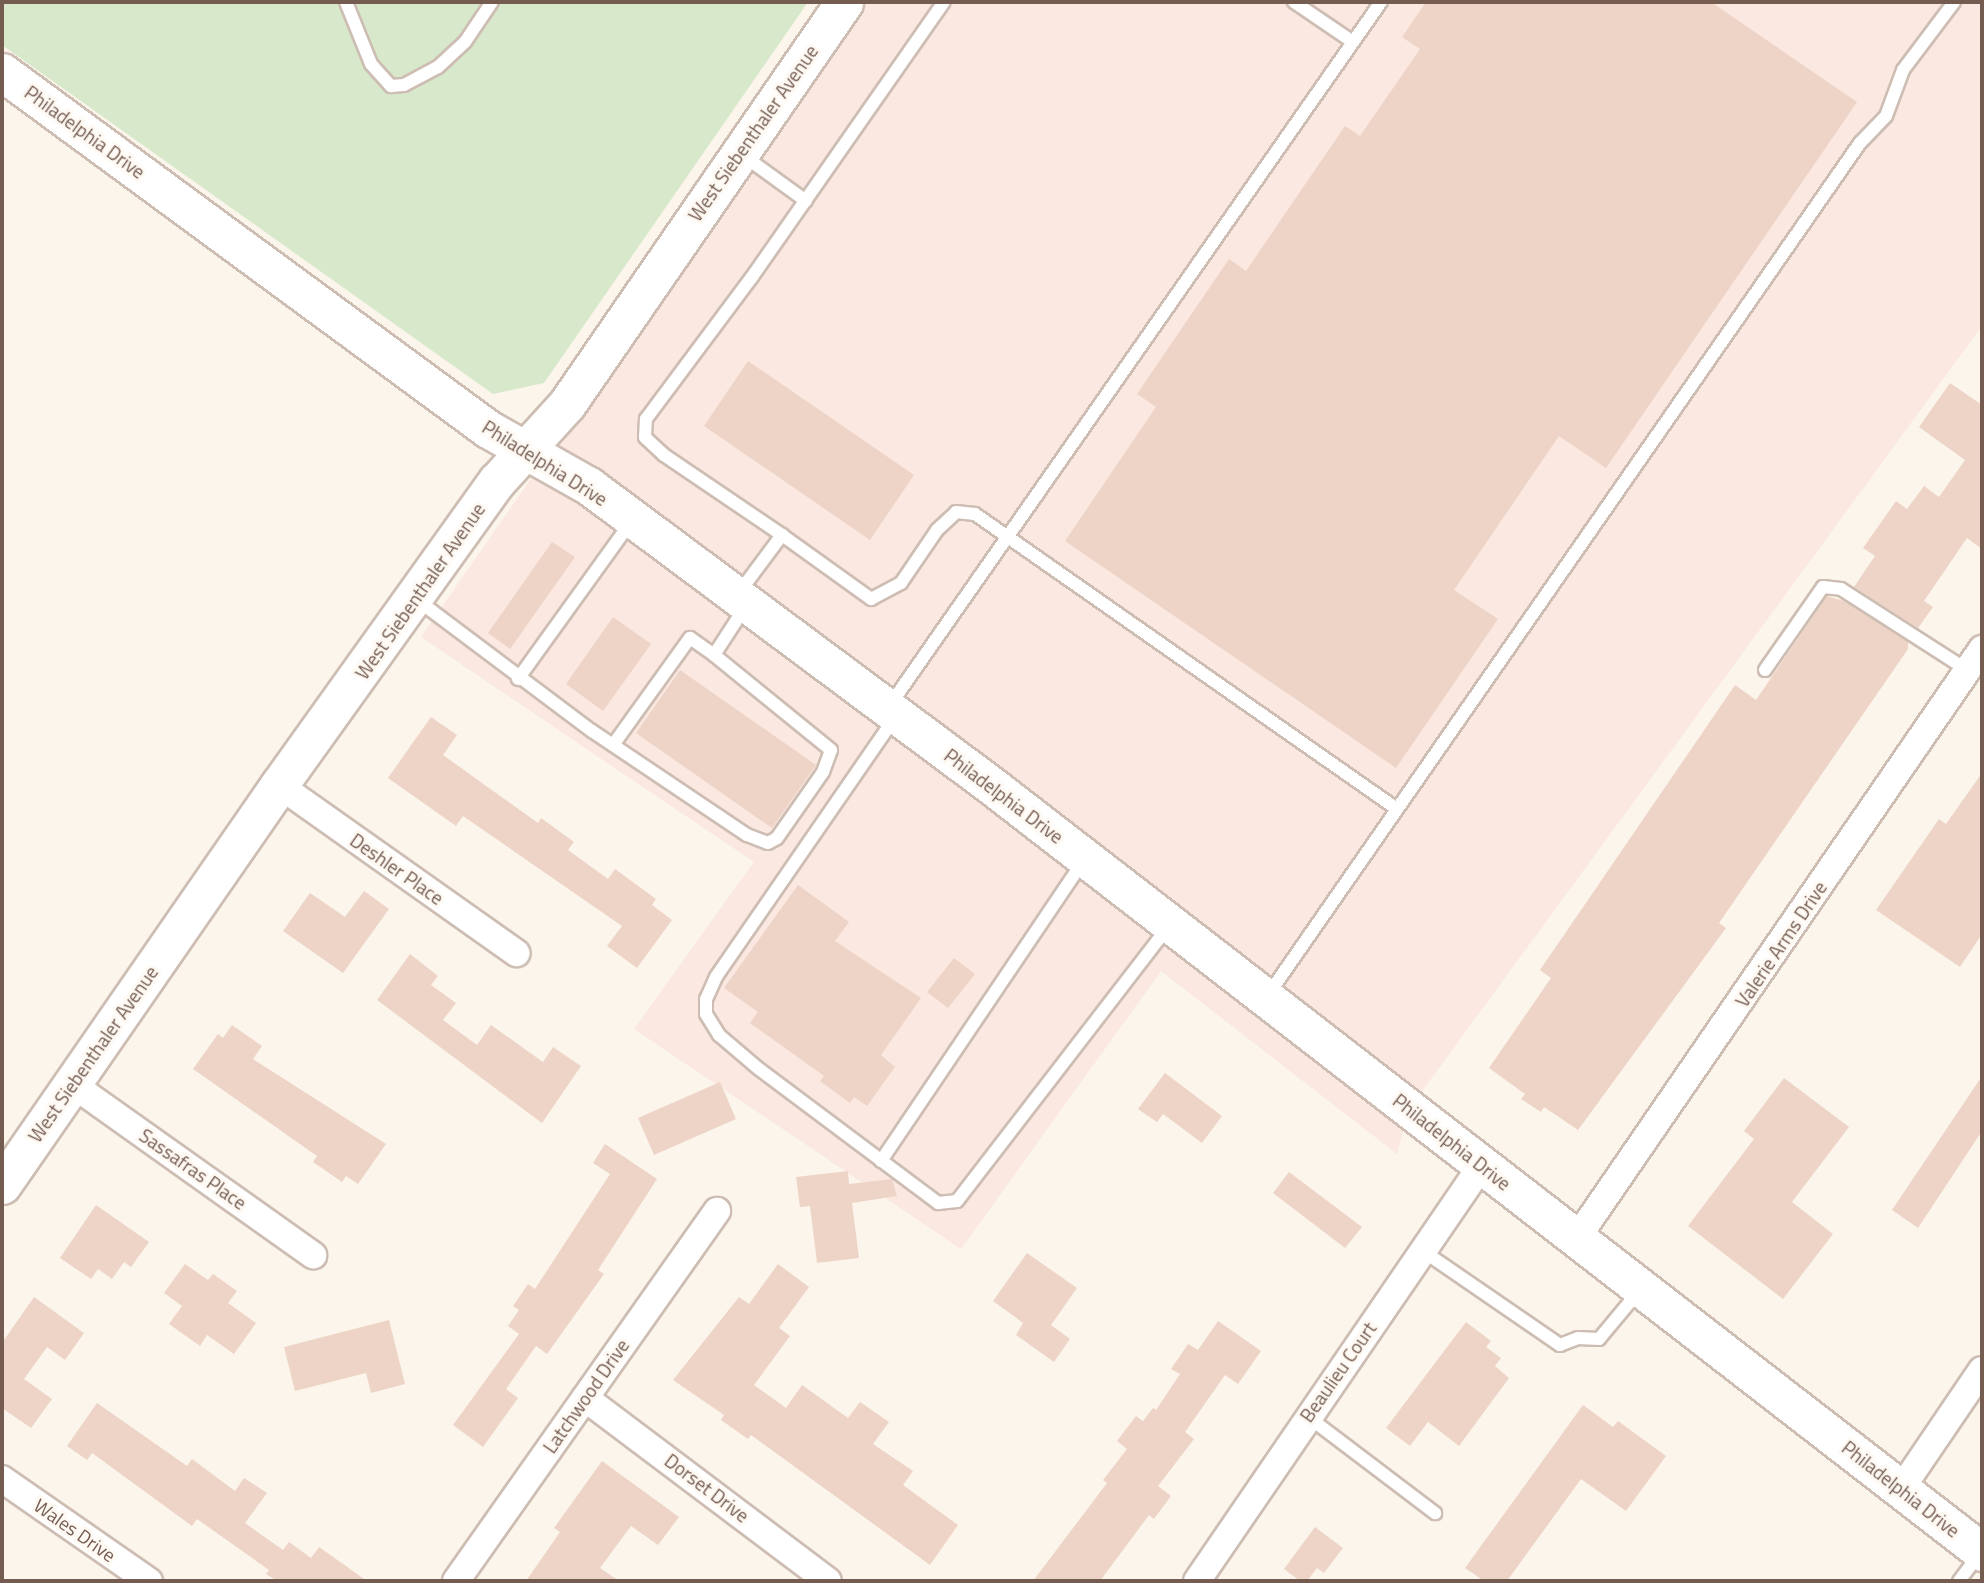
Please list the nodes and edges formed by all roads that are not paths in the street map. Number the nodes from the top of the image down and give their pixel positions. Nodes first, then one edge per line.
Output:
1 (346, 2) edge
2 (492, 2) edge
3 (845, 2) edge
4 (944, 2) edge
5 (1294, 2) edge
6 (1381, 2) edge
7 (1954, 2) edge
8 (1353, 42) junction
9 (2, 72) edge
10 (739, 153) junction
11 (806, 201) junction
12 (523, 449) junction
13 (633, 519) junction
14 (782, 535) junction
15 (1008, 536) junction
16 (416, 599) junction
17 (742, 600) junction
18 (1982, 649) edge
19 (714, 655) junction
20 (1765, 670) dead end
21 (1967, 670) junction
22 (518, 679) junction
23 (892, 712) junction
24 (613, 745) junction
25 (279, 785) junction
26 (1397, 809) junction
27 (1085, 858) junction
28 (1170, 924) junction
29 (516, 953) dead end
30 (1266, 998) junction
31 (72, 1084) junction
32 (881, 1160) junction
33 (1482, 1166) junction
34 (2, 1185) edge
35 (716, 1211) dead end
36 (1577, 1238) junction
37 (1423, 1251) junction
38 (313, 1255) dead end
39 (1642, 1288) junction
40 (1982, 1370) edge
41 (585, 1398) junction
42 (1307, 1416) junction
43 (2, 1479) edge
44 (1901, 1489) junction
45 (1435, 1513) dead end
46 (1982, 1551) edge
47 (149, 1581) edge
48 (456, 1581) edge
49 (828, 1581) edge
50 (1197, 1581) edge
51 (1959, 1581) edge

1 - 2 lane
3 - 10 main road, West Siebenthaler Avenue
4 - 11 lane
5 - 8 lane
6 - 8 lane
7 - 26 lane
8 - 15 lane
9 - 12 main road, Philadelphia Drive
10 - 11 lane
10 - 12 main road, West Siebenthaler Avenue
11 - 14 lane
12 - 13 main road, Philadelphia Drive
12 - 16 main road, West Siebenthaler Avenue
13 - 17 main road, Philadelphia Drive
13 - 22 lane
14 - 15 lane
14 - 17 lane
15 - 23 lane
15 - 26 lane
16 - 22 lane
16 - 25 main road, West Siebenthaler Avenue
17 - 19 lane
17 - 23 main road, Philadelphia Drive
18 - 21 street, Valerie Arms Drive
19 - 24 lane
19 - 24 lane
20 - 21 lane
21 - 36 street, Valerie Arms Drive
22 - 24 lane
23 - 27 main road, Philadelphia Drive
23 - 32 lane
25 - 29 street, Deshler Place
25 - 31 main road, West Siebenthaler Avenue
26 - 30 lane
27 - 28 main road, Philadelphia Drive
27 - 32 lane
28 - 30 main road, Philadelphia Drive
28 - 32 lane
30 - 33 main road, Philadelphia Drive
31 - 34 main road, West Siebenthaler Avenue
31 - 38 street, Sassafras Place
33 - 36 main road, Philadelphia Drive
33 - 37 street, Beaulieu Court
35 - 41 street, Latchwood Drive
36 - 39 main road, Philadelphia Drive
37 - 39 lane
37 - 42 street, Beaulieu Court
39 - 44 main road, Philadelphia Drive
40 - 44 street
41 - 48 street, Latchwood Drive
41 - 49 street, Dorset Drive
42 - 45 lane
42 - 50 street, Beaulieu Court
43 - 47 street, Wales Drive
44 - 46 main road, Philadelphia Drive
46 - 51 lane

